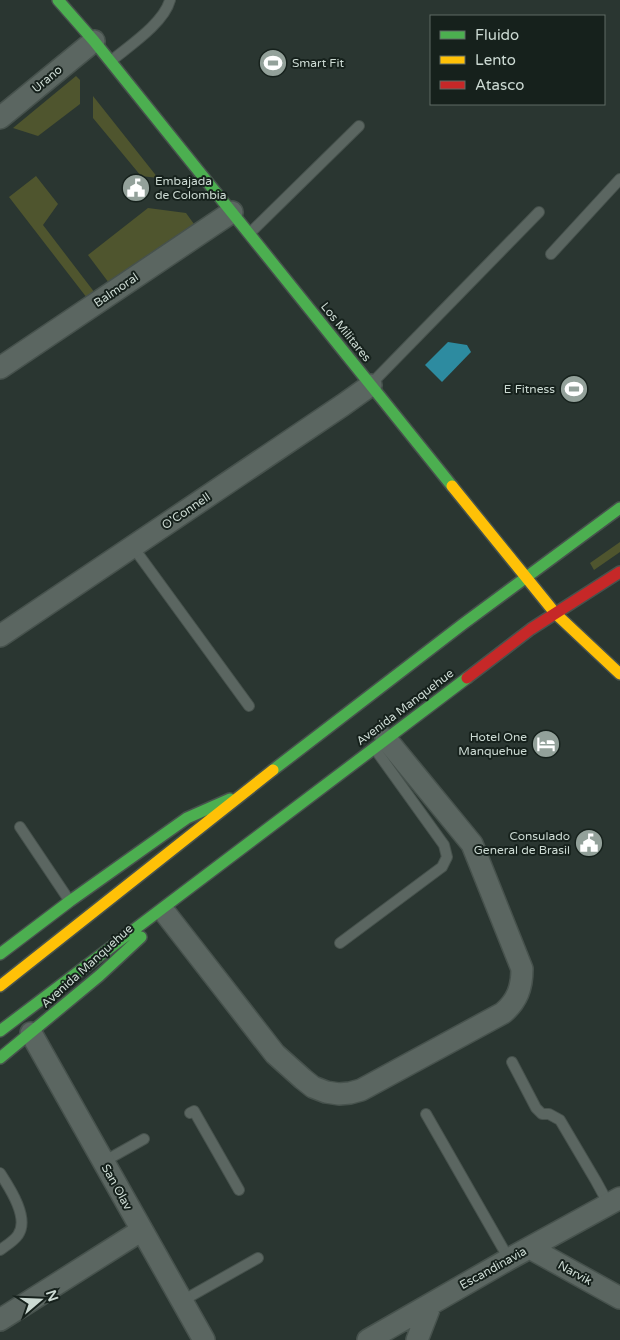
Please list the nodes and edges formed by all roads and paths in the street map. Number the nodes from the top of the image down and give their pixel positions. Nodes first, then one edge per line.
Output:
1 (58, 0) edge
2 (170, 0) edge
3 (94, 41) junction
4 (110, 61) junction
5 (0, 118) edge
6 (359, 126) dead end
7 (620, 179) edge
8 (232, 212) junction
9 (539, 212) dead end
10 (250, 234) junction
11 (551, 254) dead end
12 (0, 368) edge
13 (371, 385) junction
14 (620, 508) edge
15 (133, 547) junction
16 (620, 572) edge
17 (525, 577) junction
18 (556, 613) junction
19 (0, 636) edge
20 (620, 674) edge
21 (249, 706) dead end
22 (381, 744) junction
23 (245, 792) junction
24 (20, 827) dead end
25 (211, 870) junction
26 (70, 901) junction
27 (166, 914) junction
28 (340, 943) dead end
29 (0, 954) edge
30 (0, 986) edge
31 (0, 1030) edge
32 (31, 1033) junction
33 (0, 1058) edge
34 (512, 1062) dead end
35 (190, 1113) dead end
36 (426, 1114) dead end
37 (144, 1138) dead end
38 (103, 1162) junction
39 (0, 1173) edge
40 (239, 1190) dead end
41 (614, 1201) edge
42 (142, 1230) junction
43 (530, 1248) junction
44 (0, 1250) edge
45 (258, 1258) dead end
46 (509, 1259) junction
47 (620, 1298) edge
48 (182, 1300) junction
49 (431, 1304) junction
50 (0, 1320) edge
51 (204, 1340) edge
52 (368, 1340) edge
53 (416, 1340) edge

1 - 3 main road, Los Militares
2 - 4 lane
3 - 4 main road, Los Militares
3 - 5 street, Urano
4 - 8 main road, Los Militares
6 - 10 lane
7 - 11 lane
8 - 10 main road, Los Militares
8 - 12 street, Balmoral
9 - 13 lane
10 - 13 main road, Los Militares
13 - 15 street, O'Connell
13 - 17 main road, Los Militares
14 - 17 main road
15 - 19 street, O'Connell
15 - 21 lane
16 - 18 main road, Avenida Manquehue
17 - 18 main road, Los Militares
17 - 23 main road
18 - 20 main road, Los Militares
18 - 22 main road, Avenida Manquehue
22 - 25 main road, Avenida Manquehue
22 - 27 street
22 - 28 lane
23 - 26 main road
23 - 30 main road
24 - 26 lane
25 - 27 main road, Avenida Manquehue
25 - 31 main road, Avenida Manquehue
26 - 29 main road
27 - 32 main road, Avenida Manquehue
32 - 33 main road, Avenida Manquehue
32 - 38 street, San Olav
34 - 41 lane
35 - 40 lane
36 - 46 lane
37 - 38 lane
38 - 42 street, San Olav
39 - 44 lane
41 - 43 street, Escandinavia
42 - 48 street, San Olav
42 - 50 street
43 - 46 street, Escandinavia
43 - 47 street, Narvik
45 - 48 lane
46 - 49 street, Escandinavia
48 - 51 street, San Olav
49 - 52 street, Escandinavia
49 - 53 street

